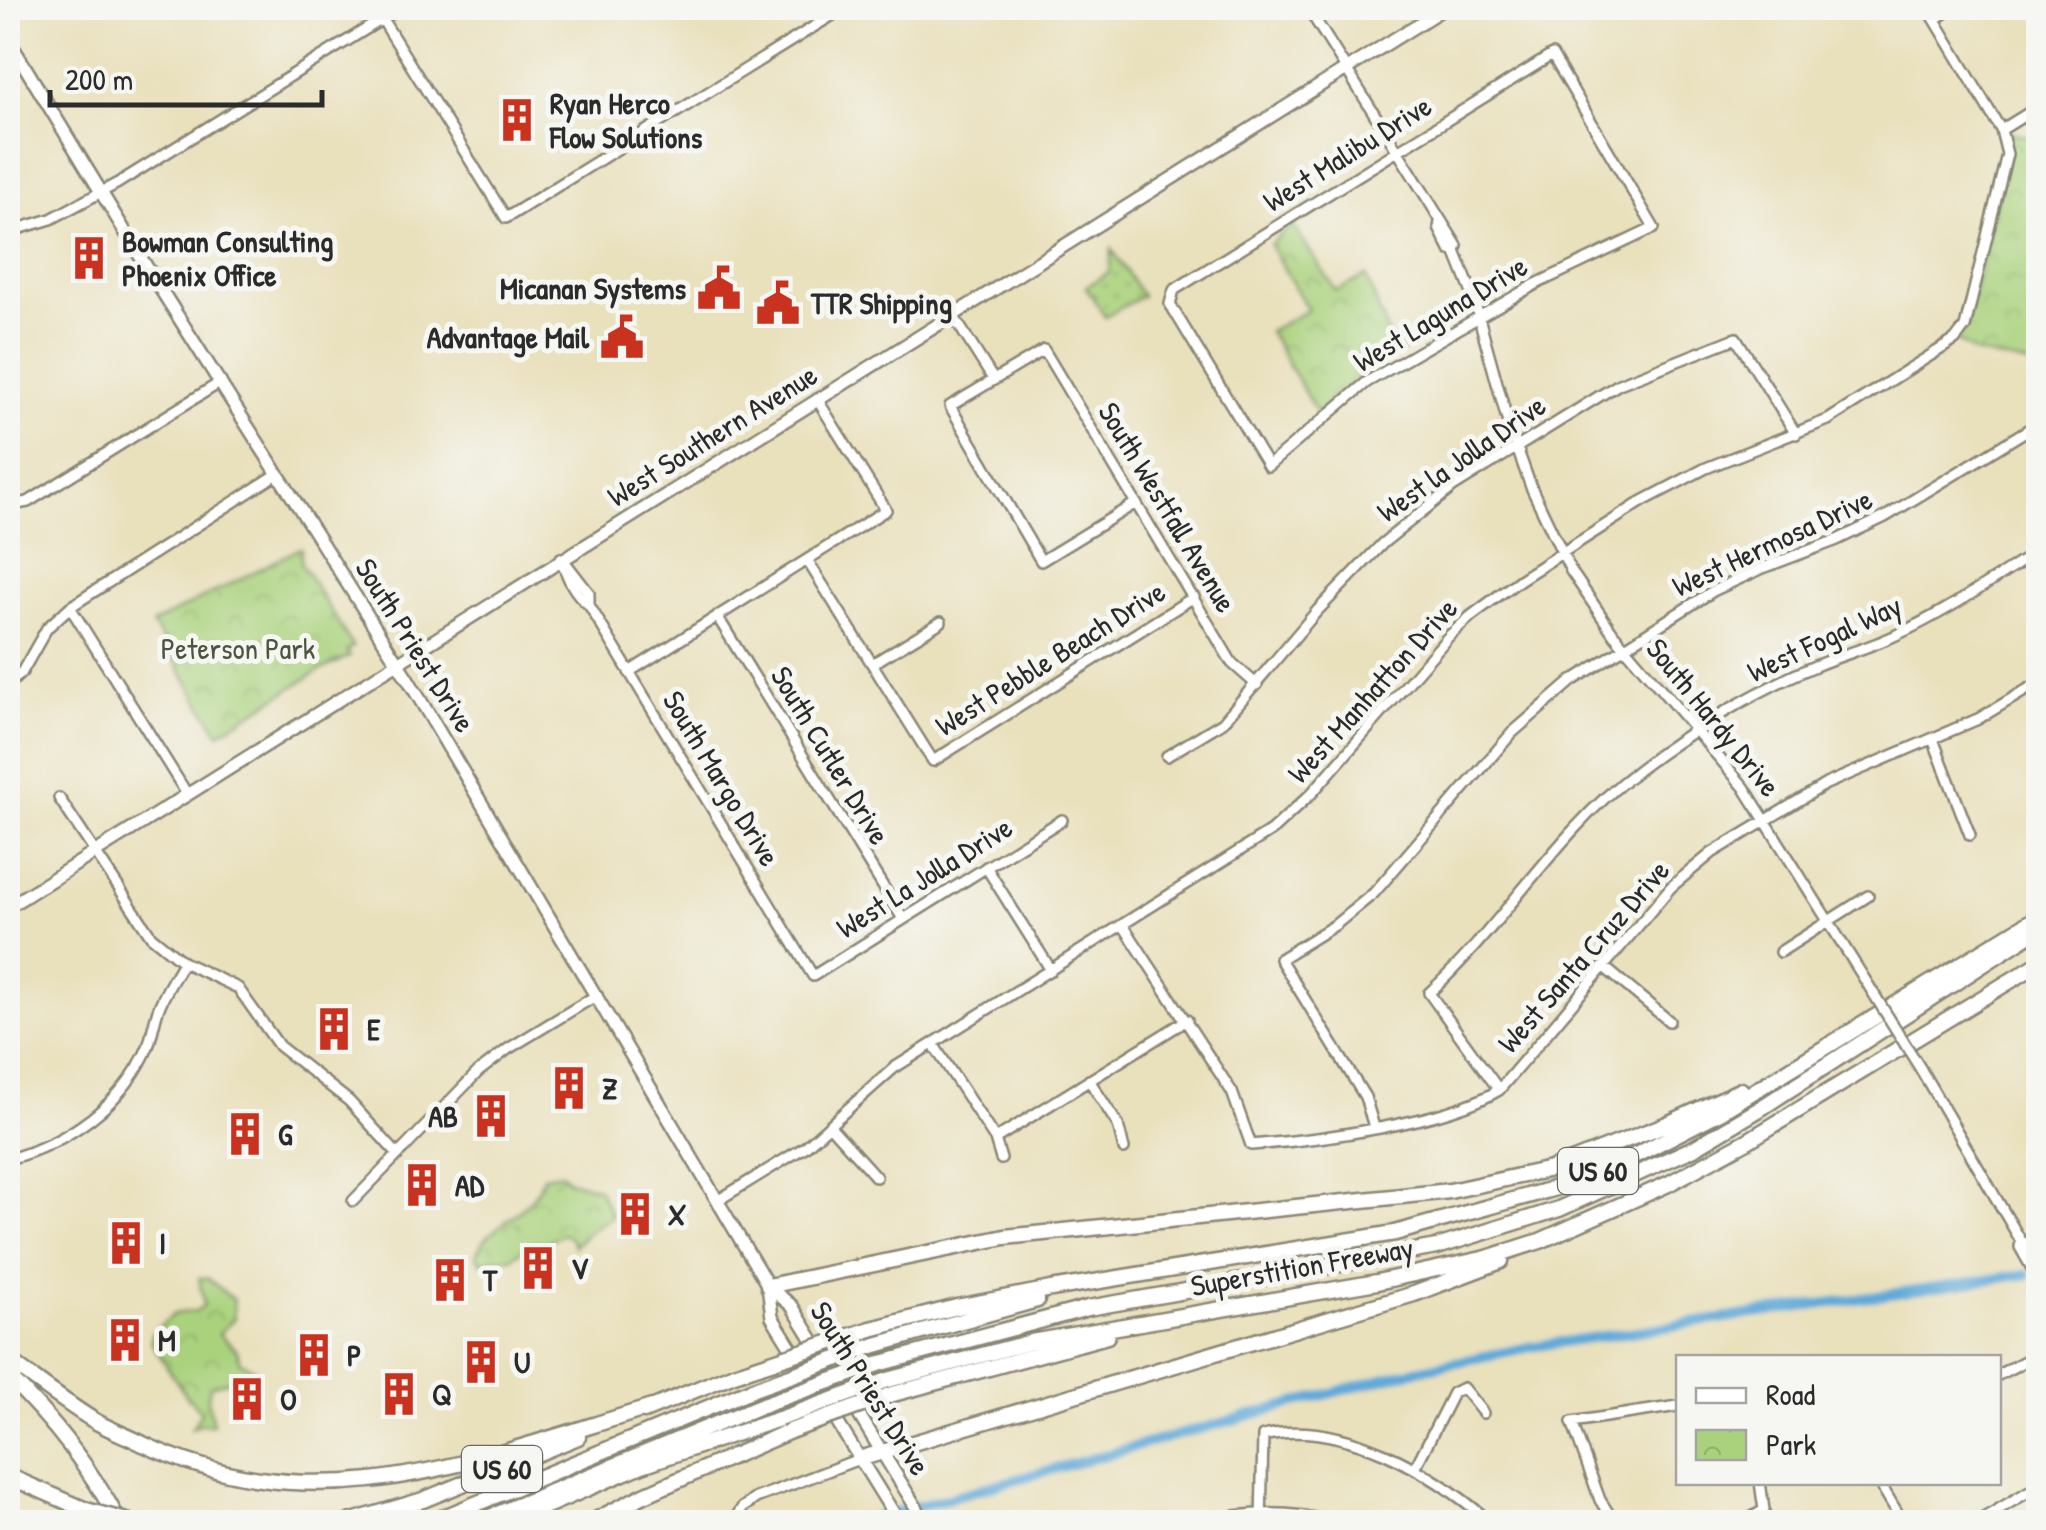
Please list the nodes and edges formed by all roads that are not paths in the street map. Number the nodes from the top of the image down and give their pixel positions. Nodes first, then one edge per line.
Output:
1 (400, 8) edge
2 (844, 8) edge
3 (1308, 8) edge
4 (1444, 8) edge
5 (1928, 8) edge
6 (1953, 8) edge
7 (1936, 18) junction
8 (382, 19) junction
9 (8, 39) edge
10 (1346, 68) junction
11 (2038, 107) edge
12 (2001, 130) junction
13 (1397, 150) junction
14 (101, 193) junction
15 (1654, 228) joint
16 (8, 232) edge
17 (952, 314) junction
18 (1479, 315) junction
19 (993, 379) junction
20 (221, 382) junction
21 (818, 399) junction
22 (2036, 430) edge
23 (1796, 434) junction
24 (1516, 446) junction
25 (1268, 466) joint
26 (279, 474) junction
27 (8, 492) edge
28 (1136, 503) junction
29 (2038, 551) edge
30 (1562, 553) junction
31 (561, 558) junction
32 (807, 560) junction
33 (1194, 597) junction
34 (70, 606) junction
35 (718, 616) junction
36 (941, 622) dead end
37 (1624, 647) junction
38 (398, 661) junction
39 (872, 664) junction
40 (629, 672) junction
41 (2038, 684) edge
42 (8, 685) edge
43 (1256, 685) junction
44 (1698, 731) junction
45 (1934, 739) junction
46 (1167, 756) dead end
47 (186, 794) junction
48 (59, 798) dead end
49 (1062, 820) dead end
50 (1766, 820) junction
51 (1970, 835) dead end
52 (93, 853) junction
53 (986, 867) junction
54 (1868, 896) dead end
55 (8, 907) edge
56 (2038, 918) edge
57 (903, 919) junction
58 (1828, 922) junction
59 (1123, 925) junction
60 (2038, 929) edge
61 (1780, 952) dead end
62 (183, 962) junction
63 (2038, 964) edge
64 (1604, 967) junction
65 (1051, 970) junction
66 (813, 976) joint
67 (597, 995) junction
68 (1187, 1020) junction
69 (1669, 1021) dead end
70 (1836, 1042) junction
71 (933, 1044) junction
72 (1089, 1080) junction
73 (1499, 1090) junction
74 (830, 1126) junction
75 (1374, 1127) junction
76 (995, 1139) junction
77 (1124, 1149) dead end
78 (398, 1154) junction
79 (8, 1158) edge
80 (1001, 1159) dead end
81 (876, 1177) dead end
82 (353, 1201) dead end
83 (716, 1201) junction
84 (1593, 1220) junction
85 (2035, 1263) edge
86 (1164, 1272) junction
87 (2038, 1279) edge
88 (768, 1286) junction
89 (2038, 1354) edge
90 (8, 1360) edge
91 (2001, 1372) edge
92 (8, 1376) edge
93 (890, 1387) junction
94 (1676, 1406) edge
95 (652, 1407) junction
96 (1483, 1413) dead end
97 (779, 1419) junction
98 (882, 1453) junction
99 (859, 1460) junction
100 (1415, 1468) junction
101 (8, 1476) edge
102 (1760, 1485) edge
103 (1881, 1485) edge
104 (2038, 1486) edge
105 (1261, 1518) edge
106 (923, 1519) edge
107 (119, 1522) edge
108 (130, 1522) edge
109 (349, 1522) edge
110 (432, 1522) edge
111 (478, 1522) edge
112 (509, 1522) edge
113 (533, 1522) edge
114 (592, 1522) edge
115 (733, 1522) edge
116 (899, 1522) edge
117 (908, 1522) edge
118 (1200, 1522) edge
119 (1330, 1522) edge
120 (1490, 1522) edge
121 (1614, 1522) edge
122 (1744, 1522) edge
123 (1903, 1522) edge
124 (1977, 1522) edge

1 - 8 street
2 - 8 street
3 - 10 street, South Hardy Drive
4 - 10 main road, West Southern Avenue
5 - 7 street
6 - 7 street
7 - 12 street
8 - 14 street
9 - 14 main road, South Priest Drive
10 - 13 street, South Hardy Drive
10 - 17 main road, West Southern Avenue
11 - 12 street
12 - 23 street, West Manhatton Drive
13 - 15 street, West Malibu Drive
13 - 18 street, South Hardy Drive
13 - 25 street, West Malibu Drive
14 - 16 street
14 - 20 main road, South Priest Drive
15 - 18 street, West Laguna Drive
17 - 19 street
17 - 21 main road, West Southern Avenue
18 - 24 street, South Hardy Drive
18 - 25 street, West Laguna Drive
19 - 28 street, South Westfall Avenue
19 - 28 street
20 - 26 main road, South Priest Drive
20 - 27 street
21 - 31 main road, West Southern Avenue
21 - 32 street
22 - 37 street, West Hermosa Drive
23 - 24 street, West la Jolla Drive
23 - 30 street, West Manhatton Drive
24 - 30 street, South Hardy Drive
24 - 43 street, West la Jolla Drive
26 - 34 street
26 - 38 main road, South Priest Drive
28 - 33 street, South Westfall Avenue
29 - 44 street, West Fogal Way
30 - 37 street, South Hardy Drive
30 - 59 street, West Manhatton Drive
31 - 38 main road, West Southern Avenue
31 - 40 street, South Margo Drive
32 - 35 street
32 - 39 street
33 - 39 street, West Pebble Beach Drive
33 - 43 street, South Westfall Avenue
34 - 42 street
34 - 47 street
35 - 40 street
35 - 57 street, South Cutler Drive
36 - 39 street
37 - 44 street, South Hardy Drive
37 - 75 street, West Hermosa Drive
38 - 47 main road, West Southern Avenue
38 - 67 main road, South Priest Drive
40 - 66 street, South Margo Drive
41 - 45 street, West Santa Cruz Drive
43 - 46 street, West la Jolla Drive
44 - 50 street, South Hardy Drive
44 - 73 street, West Fogal Way
45 - 50 street, West Santa Cruz Drive
45 - 51 street
47 - 52 main road, West Southern Avenue
48 - 52 street
49 - 53 street, West La Jolla Drive
50 - 58 street, South Hardy Drive
50 - 64 street, West Santa Cruz Drive
52 - 55 main road, West Southern Avenue
52 - 62 street
53 - 57 street, West La Jolla Drive
53 - 65 street
54 - 58 street
56 - 70 highway, Superstition Freeway / US 60
57 - 66 street, West La Jolla Drive
58 - 61 street
58 - 85 street, South Hardy Drive, bridge
59 - 65 street, West Manhatton Drive
59 - 68 street
60 - 111 highway, bridge
62 - 78 street
62 - 79 street
63 - 84 highway, Superstition Freeway / US 60
64 - 69 street
64 - 73 street, West Santa Cruz Drive
65 - 71 street, West Manhatton Drive
67 - 78 street
67 - 83 main road, South Priest Drive
68 - 72 street
68 - 75 street, West Santa Cruz Drive
70 - 86 highway, Superstition Freeway / US 60
70 - 88 highway
71 - 74 street, West Manhatton Drive
71 - 76 street
72 - 76 street
72 - 77 street
73 - 75 street, West Santa Cruz Drive
74 - 81 street
74 - 83 street, West Manhatton Drive
76 - 80 street
78 - 82 street
83 - 88 main road, South Priest Drive
84 - 93 highway, Superstition Freeway / US 60
84 - 98 highway
85 - 87 street, South Hardy Drive
86 - 95 highway, Superstition Freeway / US 60, bridge
86 - 110 highway, bridge
88 - 98 main road, South Priest Drive
88 - 99 main road, South Priest Drive
89 - 91 street
90 - 95 highway
92 - 107 highway
93 - 97 highway, Superstition Freeway / US 60, bridge
93 - 114 highway, bridge
94 - 121 street
95 - 109 highway, US 60
96 - 100 street
97 - 112 highway
97 - 113 highway, Superstition Freeway / US 60
98 - 99 highway
98 - 106 main road, South Priest Drive
99 - 115 street
99 - 116 main road, South Priest Drive
100 - 105 street
100 - 120 street
101 - 108 highway, bridge
102 - 122 street
103 - 123 street
104 - 124 street
105 - 118 street
105 - 119 street
106 - 117 street

